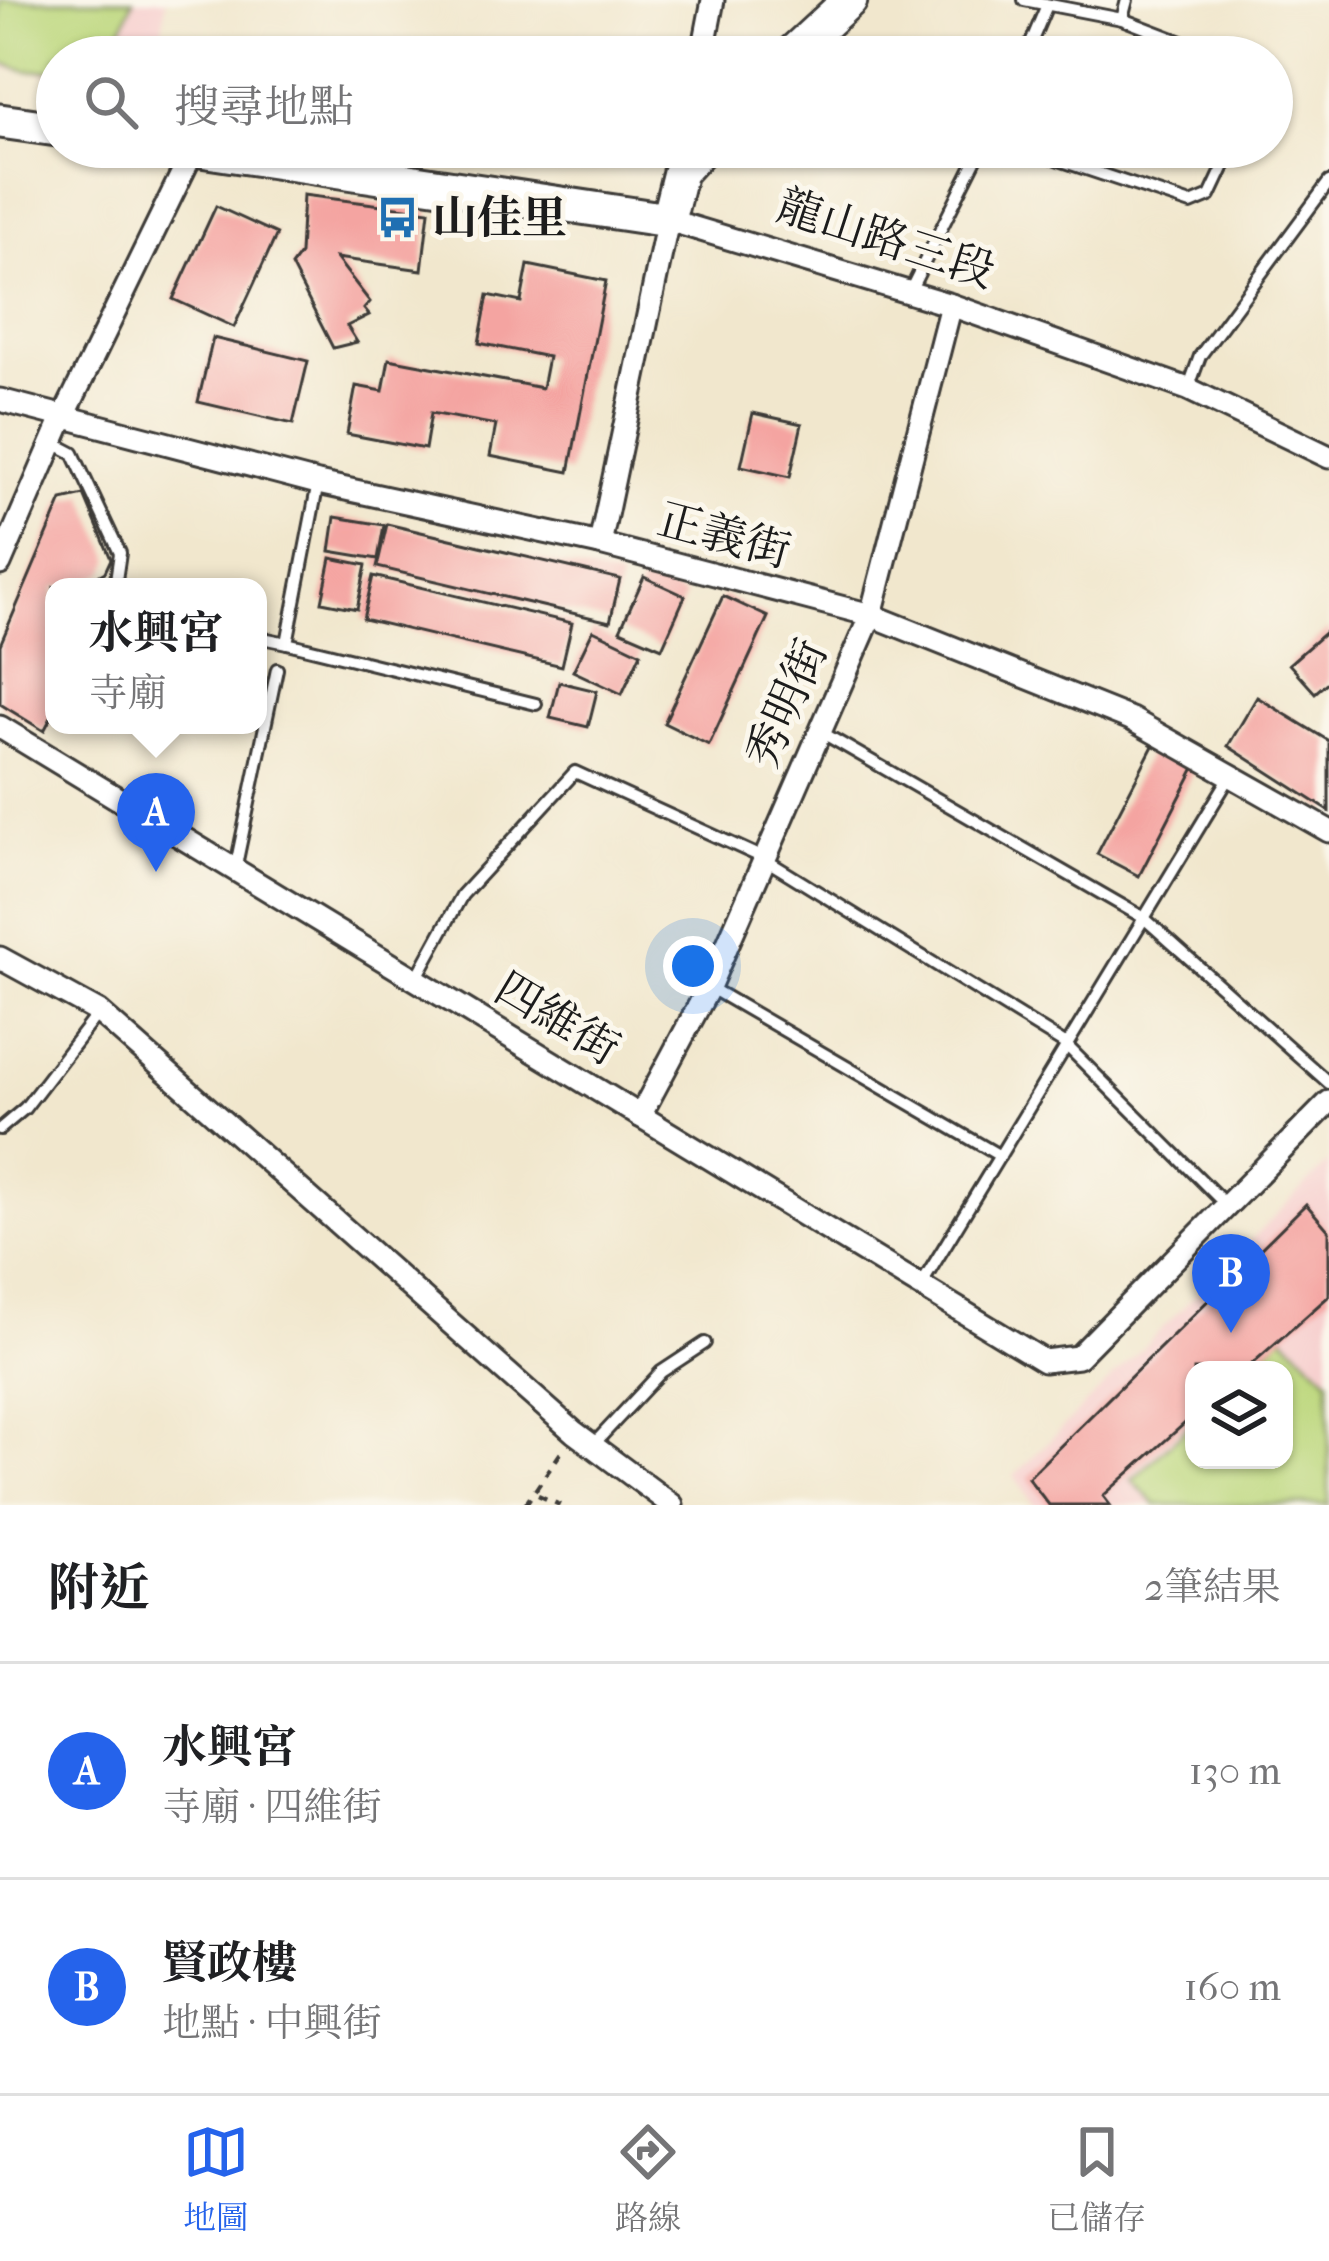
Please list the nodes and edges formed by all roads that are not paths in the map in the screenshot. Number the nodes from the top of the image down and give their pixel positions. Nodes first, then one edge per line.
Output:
1 (713, 0) edge
2 (850, 0) edge
3 (1024, 0) edge
4 (1127, 0) edge
5 (1047, 5) junction
6 (1122, 19) junction
7 (706, 36) edge
8 (811, 36) edge
9 (1034, 36) edge
10 (1166, 36) edge
11 (0, 121) edge
12 (36, 126) edge
13 (179, 168) edge
14 (321, 168) edge
15 (685, 168) edge
16 (972, 168) edge
17 (1084, 168) edge
18 (1223, 168) edge
19 (1329, 182) edge
20 (668, 220) junction
21 (910, 292) junction
22 (951, 304) junction
23 (1188, 388) junction
24 (0, 400) edge
25 (64, 416) junction
26 (52, 442) junction
27 (1329, 457) edge
28 (319, 483) junction
29 (600, 544) junction
30 (0, 564) edge
31 (117, 578) edge
32 (871, 615) junction
33 (267, 640) edge
34 (287, 643) junction
35 (278, 669) dead end
36 (536, 704) dead end
37 (267, 720) edge
38 (0, 727) edge
39 (817, 730) junction
40 (264, 734) edge
41 (1233, 772) junction
42 (1329, 831) edge
43 (761, 857) junction
44 (235, 870) junction
45 (1144, 918) junction
46 (0, 958) edge
47 (416, 980) junction
48 (710, 987) junction
49 (99, 1012) junction
50 (1065, 1044) junction
51 (1329, 1084) edge
52 (1329, 1102) edge
53 (640, 1116) junction
54 (0, 1130) edge
55 (1000, 1156) junction
56 (1225, 1204) junction
57 (920, 1287) junction
58 (705, 1343) dead end
59 (583, 1439) junction
60 (673, 1505) edge

1 - 7 street
2 - 8 street
3 - 5 lane
4 - 6 lane
5 - 6 lane
5 - 9 lane
6 - 10 lane
11 - 12 street
13 - 25 street
14 - 20 street, 龍山路三段
15 - 20 street
16 - 21 lane
17 - 18 lane
19 - 23 lane
20 - 21 street, 龍山路三段
20 - 29 street
21 - 22 street, 龍山路三段
22 - 23 street, 龍山路三段
22 - 32 street, 秀明街
23 - 27 street, 龍山路三段
24 - 25 street, 正義街
25 - 26 street
25 - 28 street, 正義街
26 - 30 street
26 - 31 lane
28 - 29 street, 正義街
28 - 34 lane
29 - 32 street, 正義街
32 - 39 street, 秀明街
32 - 41 street, 正義街
33 - 34 lane
34 - 36 lane
35 - 37 lane
38 - 44 street, 四維街
39 - 43 street, 秀明街
39 - 45 lane
40 - 44 lane
41 - 42 street, 正義街
41 - 45 lane
43 - 47 lane
43 - 48 street, 秀明街
43 - 50 lane
44 - 47 street, 四維街
45 - 50 lane
45 - 51 lane
46 - 49 street
47 - 53 street, 四維街
48 - 53 street, 秀明街
48 - 55 lane
49 - 54 lane
49 - 59 street
50 - 55 lane
50 - 56 lane
52 - 56 street
53 - 57 street, 四維街
55 - 57 lane
56 - 57 street, 四維街
58 - 59 lane
59 - 60 street

